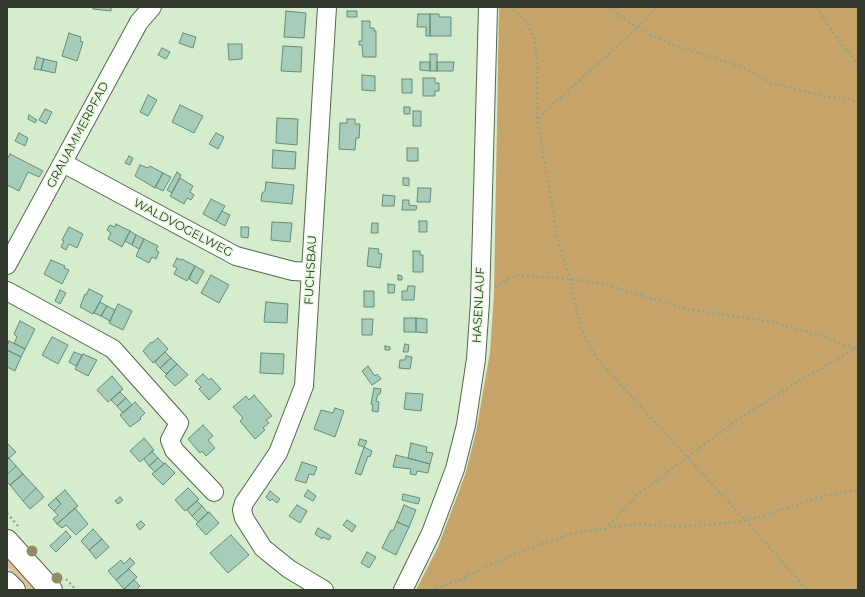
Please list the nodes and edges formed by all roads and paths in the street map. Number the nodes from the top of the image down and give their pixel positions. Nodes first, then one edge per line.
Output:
1 (152, 7) edge
2 (327, 7) edge
3 (488, 7) edge
4 (509, 7) edge
5 (608, 7) edge
6 (657, 7) edge
7 (817, 7) edge
8 (637, 28) junction
9 (858, 65) edge
10 (858, 102) edge
11 (537, 118) junction
12 (63, 163) junction
13 (7, 265) edge
14 (311, 272) junction
15 (570, 280) junction
16 (7, 291) edge
17 (480, 302) junction
18 (857, 349) edge
19 (687, 457) junction
20 (858, 490) edge
21 (214, 492) dead end
22 (746, 521) junction
23 (604, 529) junction
24 (7, 541) edge
25 (7, 583) edge
26 (858, 589) edge
27 (14, 590) edge
28 (51, 590) edge
29 (324, 590) edge
30 (403, 590) edge
31 (431, 590) edge
32 (807, 590) edge
33 (853, 590) edge

1 - 12 street, GRAUAMMERPFAD
2 - 14 street, FUCHSBAU
3 - 17 street, HASENLAUF
4 - 11 path
5 - 8 path
6 - 8 path
7 - 9 path
8 - 10 path
8 - 11 path
11 - 15 path
12 - 13 street, GRAUAMMERPFAD
12 - 14 street, WALDVOGELWEG
14 - 29 street, FUCHSBAU
15 - 17 path
15 - 18 path
15 - 19 path
16 - 21 street
17 - 30 street, HASENLAUF
18 - 19 path
19 - 22 path
19 - 23 path
20 - 22 path
22 - 23 path
22 - 32 path
23 - 31 path
24 - 28 main road
25 - 27 main road
26 - 33 path

